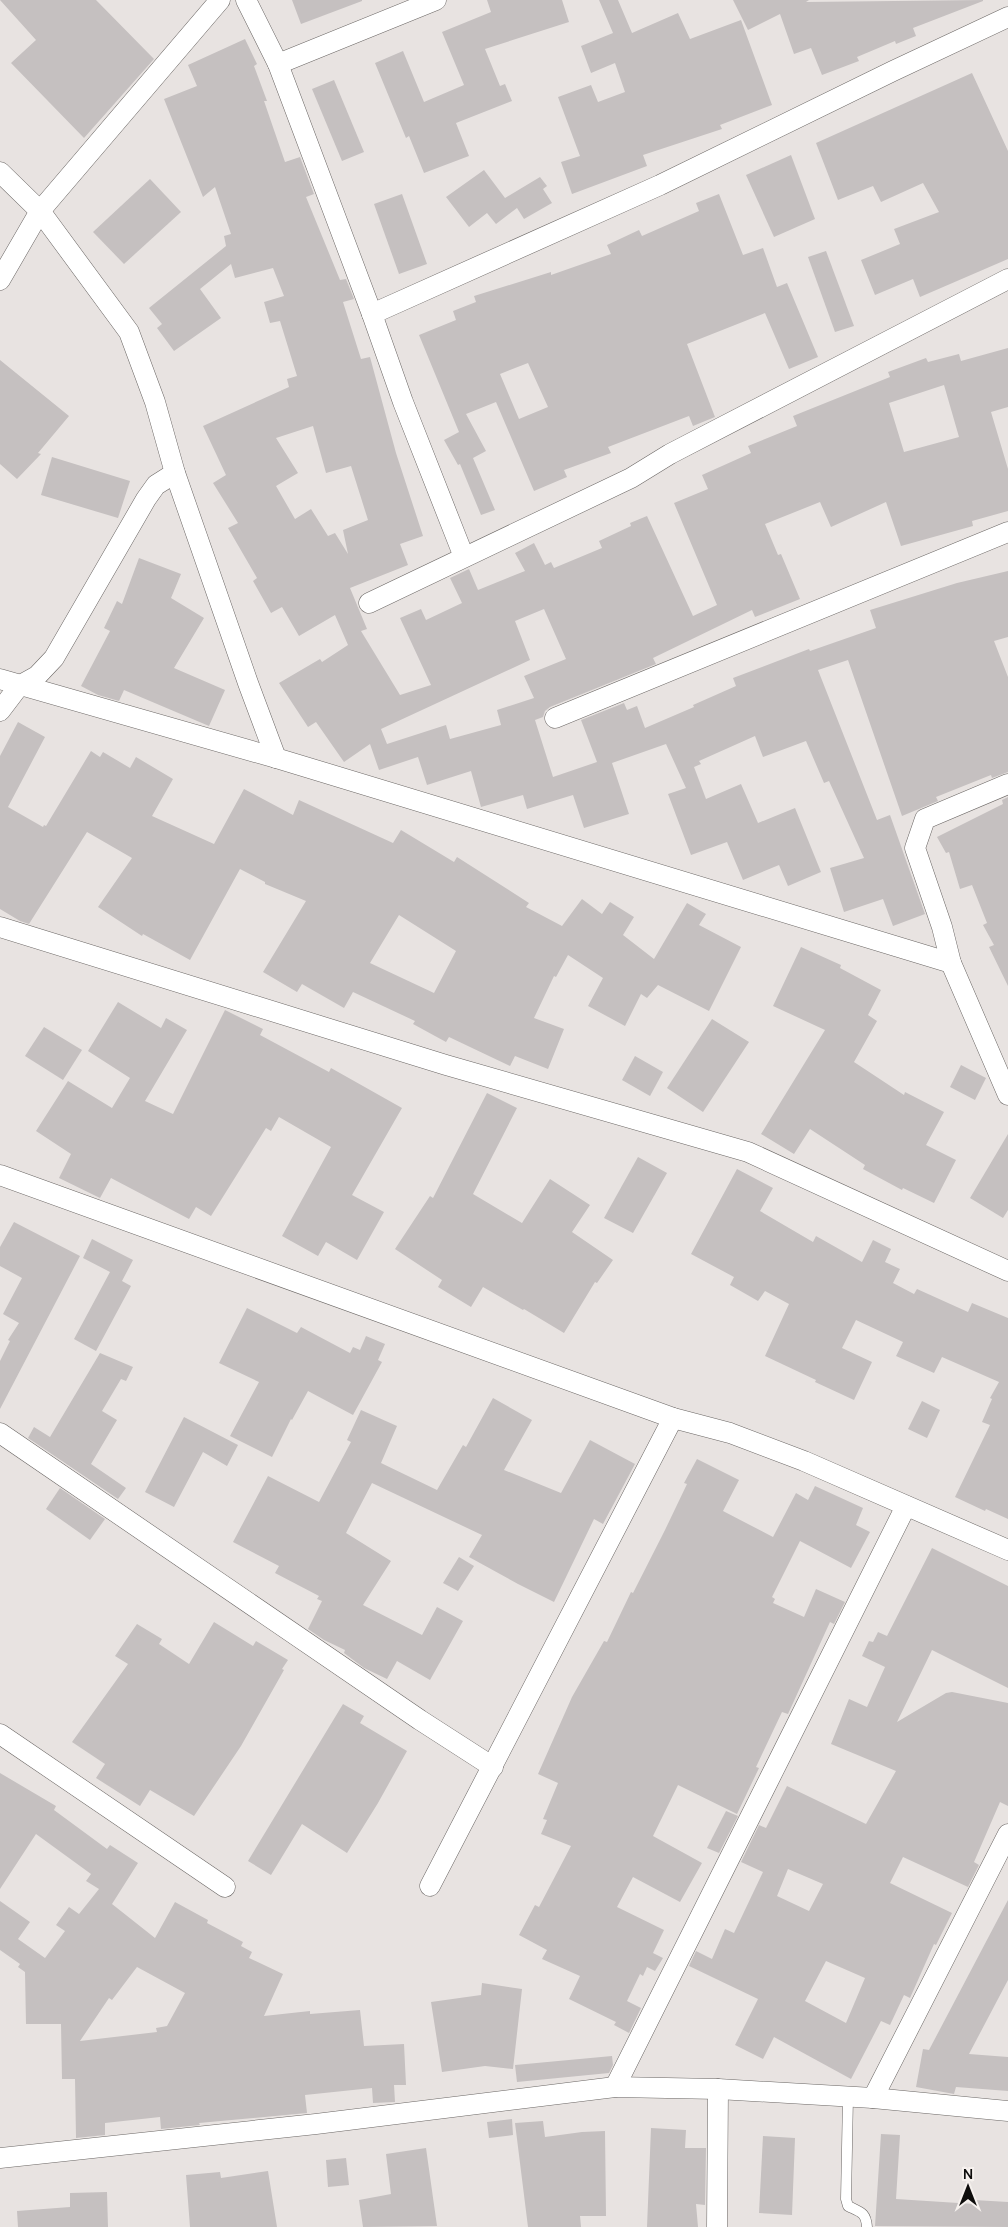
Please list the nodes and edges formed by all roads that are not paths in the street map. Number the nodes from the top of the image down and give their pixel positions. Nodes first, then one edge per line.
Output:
1 (220, 0) edge
2 (246, 0) edge
3 (436, 0) edge
4 (1008, 17) edge
5 (278, 64) junction
6 (0, 172) edge
7 (40, 211) junction
8 (1008, 279) edge
9 (0, 280) edge
10 (372, 314) junction
11 (175, 473) junction
12 (1008, 532) edge
13 (464, 557) junction
14 (369, 603) dead end
15 (0, 679) edge
16 (19, 686) junction
17 (0, 712) edge
18 (555, 718) dead end
19 (276, 758) junction
20 (1008, 784) edge
21 (0, 927) edge
22 (952, 963) junction
23 (1008, 1095) edge
24 (0, 1175) edge
25 (1008, 1271) edge
26 (673, 1418) junction
27 (0, 1433) edge
28 (906, 1506) junction
29 (1008, 1550) edge
30 (0, 1734) edge
31 (493, 1767) junction
32 (1008, 1834) edge
33 (430, 1886) dead end
34 (225, 1888) dead end
35 (615, 2087) junction
36 (718, 2089) junction
37 (848, 2097) junction
38 (873, 2098) junction
39 (1008, 2111) edge
40 (0, 2158) edge
41 (717, 2227) edge
42 (867, 2227) edge

1 - 7 street
2 - 5 street
3 - 5 street
4 - 10 street
5 - 10 street
6 - 7 street
7 - 9 street
7 - 11 street
8 - 13 street
10 - 13 street
11 - 16 street
11 - 19 street
12 - 18 street
13 - 14 street
15 - 16 street
16 - 17 street
16 - 19 street
19 - 22 street
20 - 22 street
21 - 25 street
22 - 23 street
24 - 26 street
26 - 28 street
26 - 31 street
27 - 31 street
28 - 29 street
28 - 35 street
30 - 34 street
31 - 33 street
32 - 38 street
35 - 36 street
35 - 40 street
36 - 37 street
36 - 41 street
37 - 38 street
37 - 42 lane
38 - 39 street

